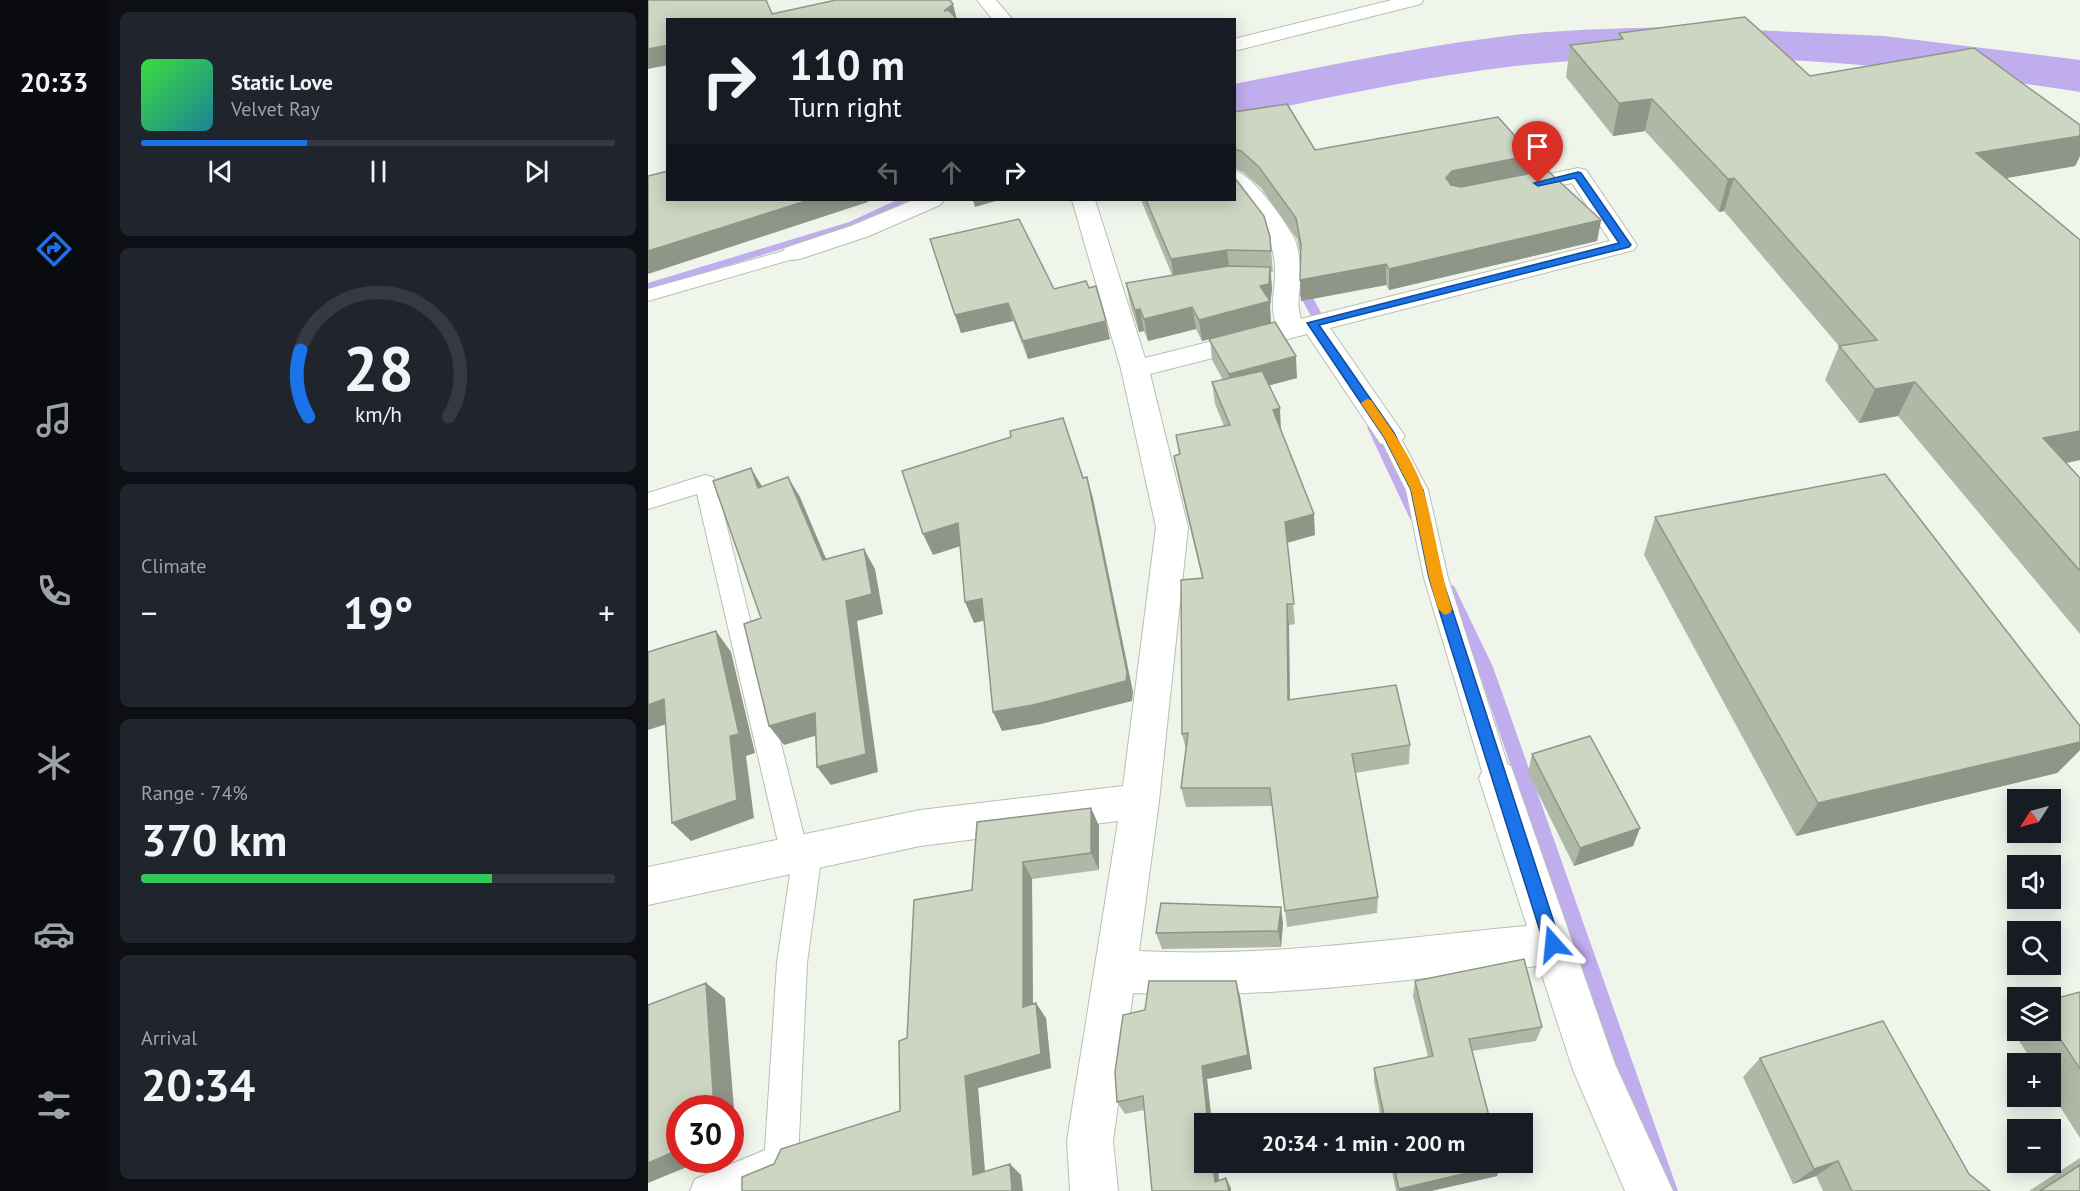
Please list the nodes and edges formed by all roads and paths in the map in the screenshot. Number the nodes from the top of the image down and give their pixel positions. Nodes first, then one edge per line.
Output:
1 (986, 0) edge
2 (1414, 0) edge
3 (1002, 18) edge
4 (1236, 44) edge
5 (1236, 179) edge
6 (1491, 193) edge
7 (930, 201) edge
8 (1083, 201) edge
9 (794, 253) joint
10 (648, 296) edge
11 (1302, 326) junction
12 (1136, 369) junction
13 (1390, 436) joint
14 (648, 501) edge
15 (1498, 778) joint
16 (1140, 801) junction
17 (801, 853) junction
18 (648, 886) edge
19 (1553, 944) junction
20 (1115, 971) junction
21 (707, 1191) edge
22 (1094, 1191) edge
23 (1649, 1191) edge

1 - 3 street
2 - 4 street
5 - 11 street
6 - 11 street
7 - 9 street
8 - 12 street
9 - 10 lane
11 - 12 street
11 - 13 street
12 - 16 street
13 - 15 lane
14 - 17 lane
15 - 19 street
16 - 17 street
16 - 20 street
17 - 18 street
17 - 21 lane
19 - 20 street
19 - 23 street
20 - 22 street

